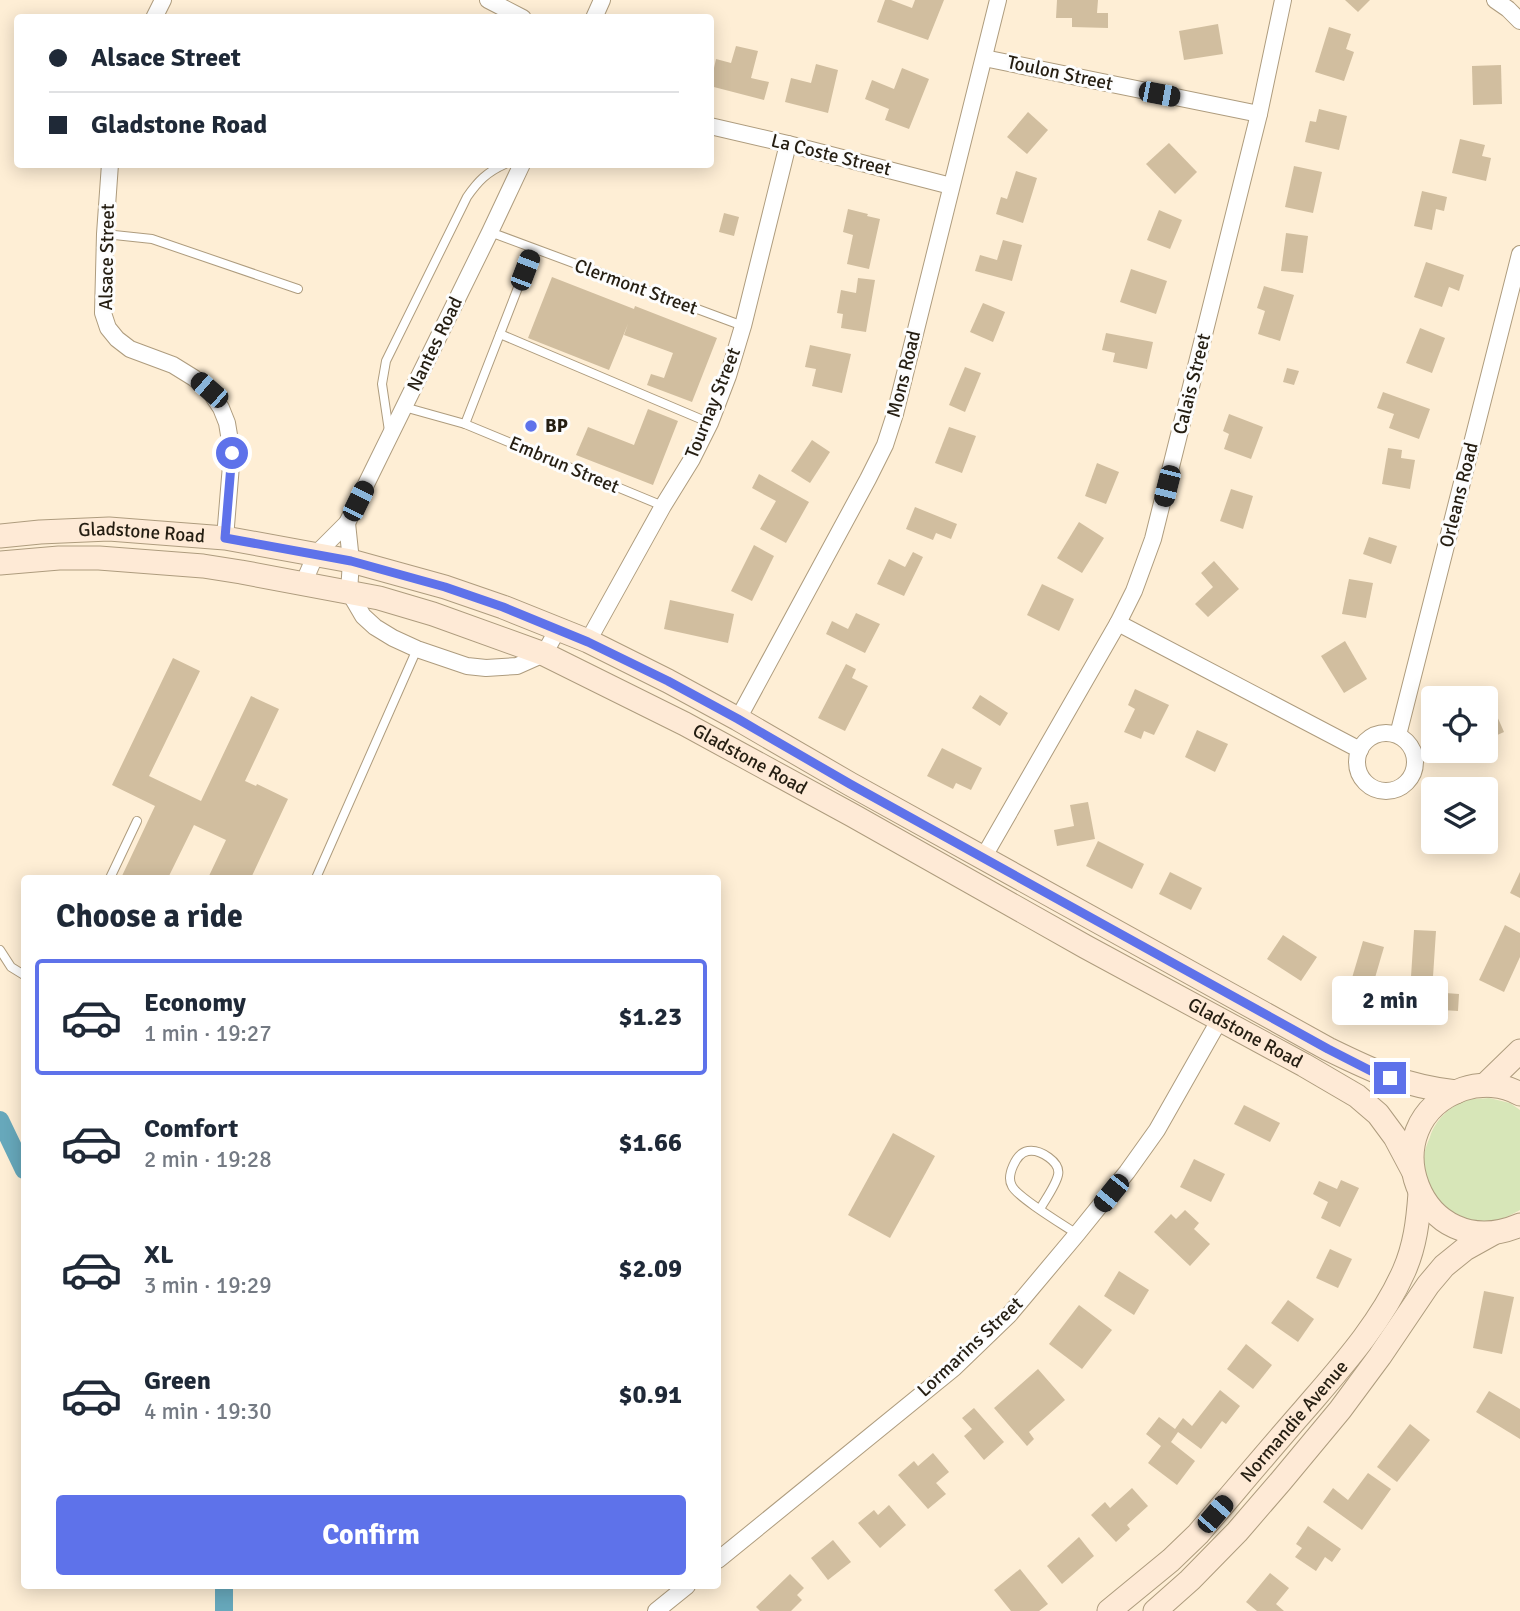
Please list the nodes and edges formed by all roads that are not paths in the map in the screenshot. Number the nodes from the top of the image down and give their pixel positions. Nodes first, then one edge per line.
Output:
1 (488, 0) edge
2 (998, 0) edge
3 (1283, 0) edge
4 (1495, 0) edge
5 (515, 14) edge
6 (1520, 21) edge
7 (984, 58) junction
8 (1259, 114) junction
9 (714, 127) edge
10 (788, 144) junction
11 (110, 168) edge
12 (496, 168) edge
13 (520, 168) edge
14 (951, 186) junction
15 (490, 232) junction
16 (104, 234) junction
17 (533, 249) junction
18 (1520, 254) edge
19 (298, 289) dead end
20 (743, 326) junction
21 (500, 334) junction
22 (404, 407) junction
23 (710, 423) junction
24 (465, 424) junction
25 (390, 435) junction
26 (663, 506) junction
27 (346, 523) junction
28 (0, 536) edge
29 (225, 539) junction
30 (316, 554) junction
31 (351, 561) junction
32 (0, 563) edge
33 (203, 566) junction
34 (241, 572) junction
35 (303, 584) junction
36 (349, 592) junction
37 (1118, 623) junction
38 (558, 629) junction
39 (588, 642) junction
40 (417, 649) junction
41 (609, 652) junction
42 (544, 654) junction
43 (595, 680) junction
44 (716, 708) junction
45 (747, 725) junction
46 (702, 733) junction
47 (1398, 735) junction
48 (1360, 750) junction
49 (744, 756) junction
50 (137, 821) dead end
51 (963, 846) junction
52 (993, 863) junction
53 (951, 870) junction
54 (111, 875) edge
55 (317, 875) edge
56 (990, 893) junction
57 (0, 950) edge
58 (21, 973) edge
59 (1213, 986) junction
60 (1250, 1006) junction
61 (1219, 1018) junction
62 (1520, 1051) edge
63 (1485, 1085) junction
64 (1456, 1092) junction
65 (1520, 1094) edge
66 (1412, 1169) junction
67 (1420, 1194) junction
68 (1040, 1209) junction
69 (1520, 1226) edge
70 (1077, 1234) junction
71 (1492, 1234) junction
72 (721, 1558) edge
73 (683, 1589) edge
74 (656, 1611) edge
75 (1109, 1611) edge
76 (1155, 1611) edge

1 - 5 street
2 - 7 street, Mons Road
3 - 8 street, Calais Street
4 - 6 street
7 - 8 street, Toulon Street
7 - 14 street, Mons Road
8 - 37 street, Calais Street
9 - 10 street, La Coste Street
10 - 14 street, La Coste Street
10 - 20 street, Tournay Street
11 - 16 street, Alsace Street
12 - 25 lane
13 - 15 street, Nantes Road
14 - 45 street, Mons Road
15 - 17 lane, Clermont Street
15 - 22 street, Nantes Road
16 - 19 lane
16 - 29 street, Alsace Street
17 - 20 lane, Clermont Street
17 - 21 lane
18 - 47 street, Orleans Road
20 - 23 street, Tournay Street
21 - 23 lane
21 - 24 lane
22 - 24 lane, Embrun Street
22 - 25 street, Nantes Road
23 - 26 street, Tournay Street
24 - 26 lane, Embrun Street
25 - 27 street, Nantes Road
26 - 39 street, Tournay Street
27 - 30 street, Nantes Road
27 - 31 street
28 - 29 street, Gladstone Road
29 - 30 street, Gladstone Road
29 - 33 street
29 - 34 street
30 - 31 street, Gladstone Road
30 - 35 street, Nantes Road
31 - 36 street
31 - 38 street, Gladstone Road
32 - 33 street, Gladstone Road
33 - 34 street, Gladstone Road
34 - 35 street, Gladstone Road
35 - 36 street, Gladstone Road
36 - 40 street
36 - 42 street, Gladstone Road
37 - 48 street
37 - 52 street, Calais Street
38 - 39 street, Gladstone Road
38 - 42 street
39 - 41 street, Gladstone Road
40 - 42 street
40 - 55 lane
41 - 43 street
41 - 44 street, Gladstone Road
42 - 43 street, Gladstone Road
43 - 46 street, Gladstone Road
44 - 45 street, Gladstone Road
44 - 46 street
45 - 49 street
45 - 51 street, Gladstone Road
46 - 49 street, Gladstone Road
47 - 48 street
47 - 48 street
49 - 53 street, Gladstone Road
50 - 54 lane
51 - 52 street, Gladstone Road
51 - 53 street
52 - 56 street
52 - 59 street, Gladstone Road
53 - 56 street, Gladstone Road
56 - 61 street, Gladstone Road
57 - 58 lane
59 - 60 street, Gladstone Road
59 - 61 street
60 - 61 street
60 - 64 street, Gladstone Road
61 - 66 street, Gladstone Road
61 - 70 street, Lormarins Street
62 - 63 street
63 - 64 street
63 - 65 street
64 - 66 street
66 - 67 street
67 - 71 street
67 - 75 street, Normandie Avenue
68 - 68 lane
68 - 70 lane
69 - 71 street
70 - 72 street, Lormarins Street
71 - 76 street, Normandie Avenue
73 - 74 street

